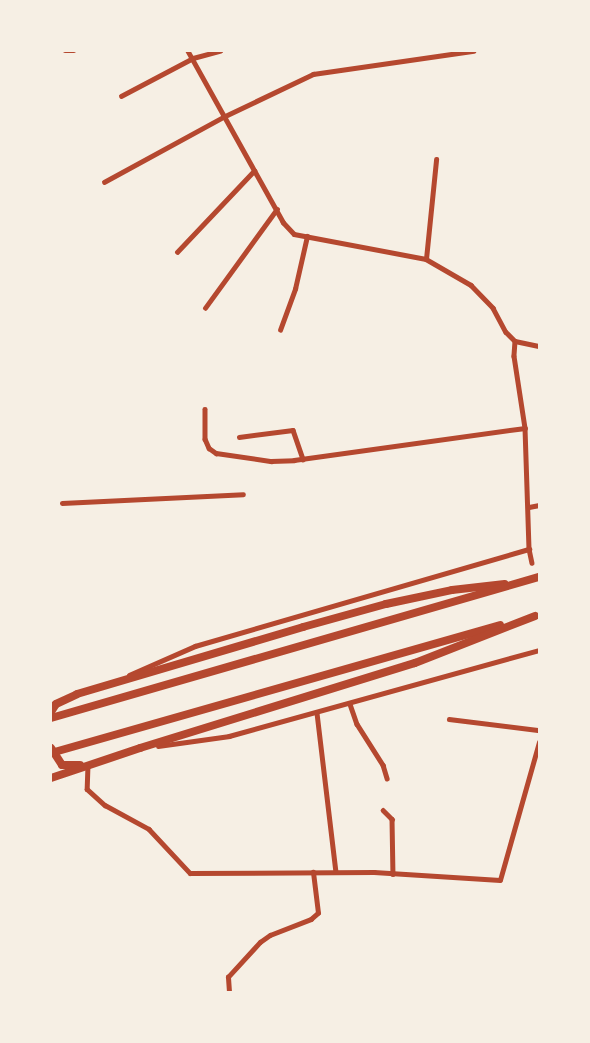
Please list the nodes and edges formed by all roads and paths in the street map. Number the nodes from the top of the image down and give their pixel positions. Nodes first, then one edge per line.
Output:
1 (65, 51) edge
2 (74, 51) edge
3 (188, 51) edge
4 (220, 51) edge
5 (473, 51) edge
6 (193, 58) junction
7 (121, 96) dead end
8 (223, 117) junction
9 (436, 160) dead end
10 (254, 171) junction
11 (104, 182) dead end
12 (277, 209) junction
13 (307, 236) junction
14 (177, 252) dead end
15 (426, 259) junction
16 (205, 308) dead end
17 (280, 330) dead end
18 (515, 341) junction
19 (539, 346) edge
20 (205, 410) dead end
21 (525, 428) junction
22 (239, 437) dead end
23 (303, 459) junction
24 (243, 494) dead end
25 (62, 503) dead end
26 (539, 505) edge
27 (529, 507) junction
28 (529, 549) junction
29 (532, 563) dead end
30 (539, 577) edge
31 (528, 581) junction
32 (537, 615) edge
33 (539, 650) edge
34 (108, 685) junction
35 (77, 694) junction
36 (51, 698) edge
37 (350, 704) junction
38 (51, 712) edge
39 (317, 713) junction
40 (51, 718) edge
41 (450, 719) dead end
42 (539, 730) edge
43 (539, 742) edge
44 (140, 748) junction
45 (51, 750) edge
46 (88, 765) junction
47 (537, 765) edge
48 (51, 778) edge
49 (387, 778) dead end
50 (383, 810) dead end
51 (313, 872) junction
52 (336, 872) junction
53 (393, 874) junction
54 (229, 992) edge

1 - 2 street
3 - 6 street
4 - 6 street
5 - 8 street
6 - 7 street
6 - 8 street
8 - 10 street
8 - 11 street
9 - 15 street
10 - 12 street
10 - 14 street
12 - 13 street
12 - 16 street
13 - 15 street
13 - 17 street
15 - 18 street
18 - 19 street
18 - 21 street
20 - 23 street
21 - 23 street
21 - 27 street
22 - 23 street
24 - 25 street
26 - 27 street
27 - 28 street
28 - 29 street
28 - 34 street
30 - 31 highway
31 - 34 highway
31 - 40 highway
32 - 44 highway
32 - 45 highway
33 - 37 street
34 - 35 highway
35 - 36 highway
35 - 38 highway
37 - 39 street
37 - 49 street
39 - 44 street
39 - 52 street
41 - 42 street
43 - 47 street
44 - 46 highway
45 - 46 highway
46 - 48 highway
46 - 51 street
47 - 53 street
50 - 53 street
51 - 52 street
51 - 54 street
52 - 53 street

